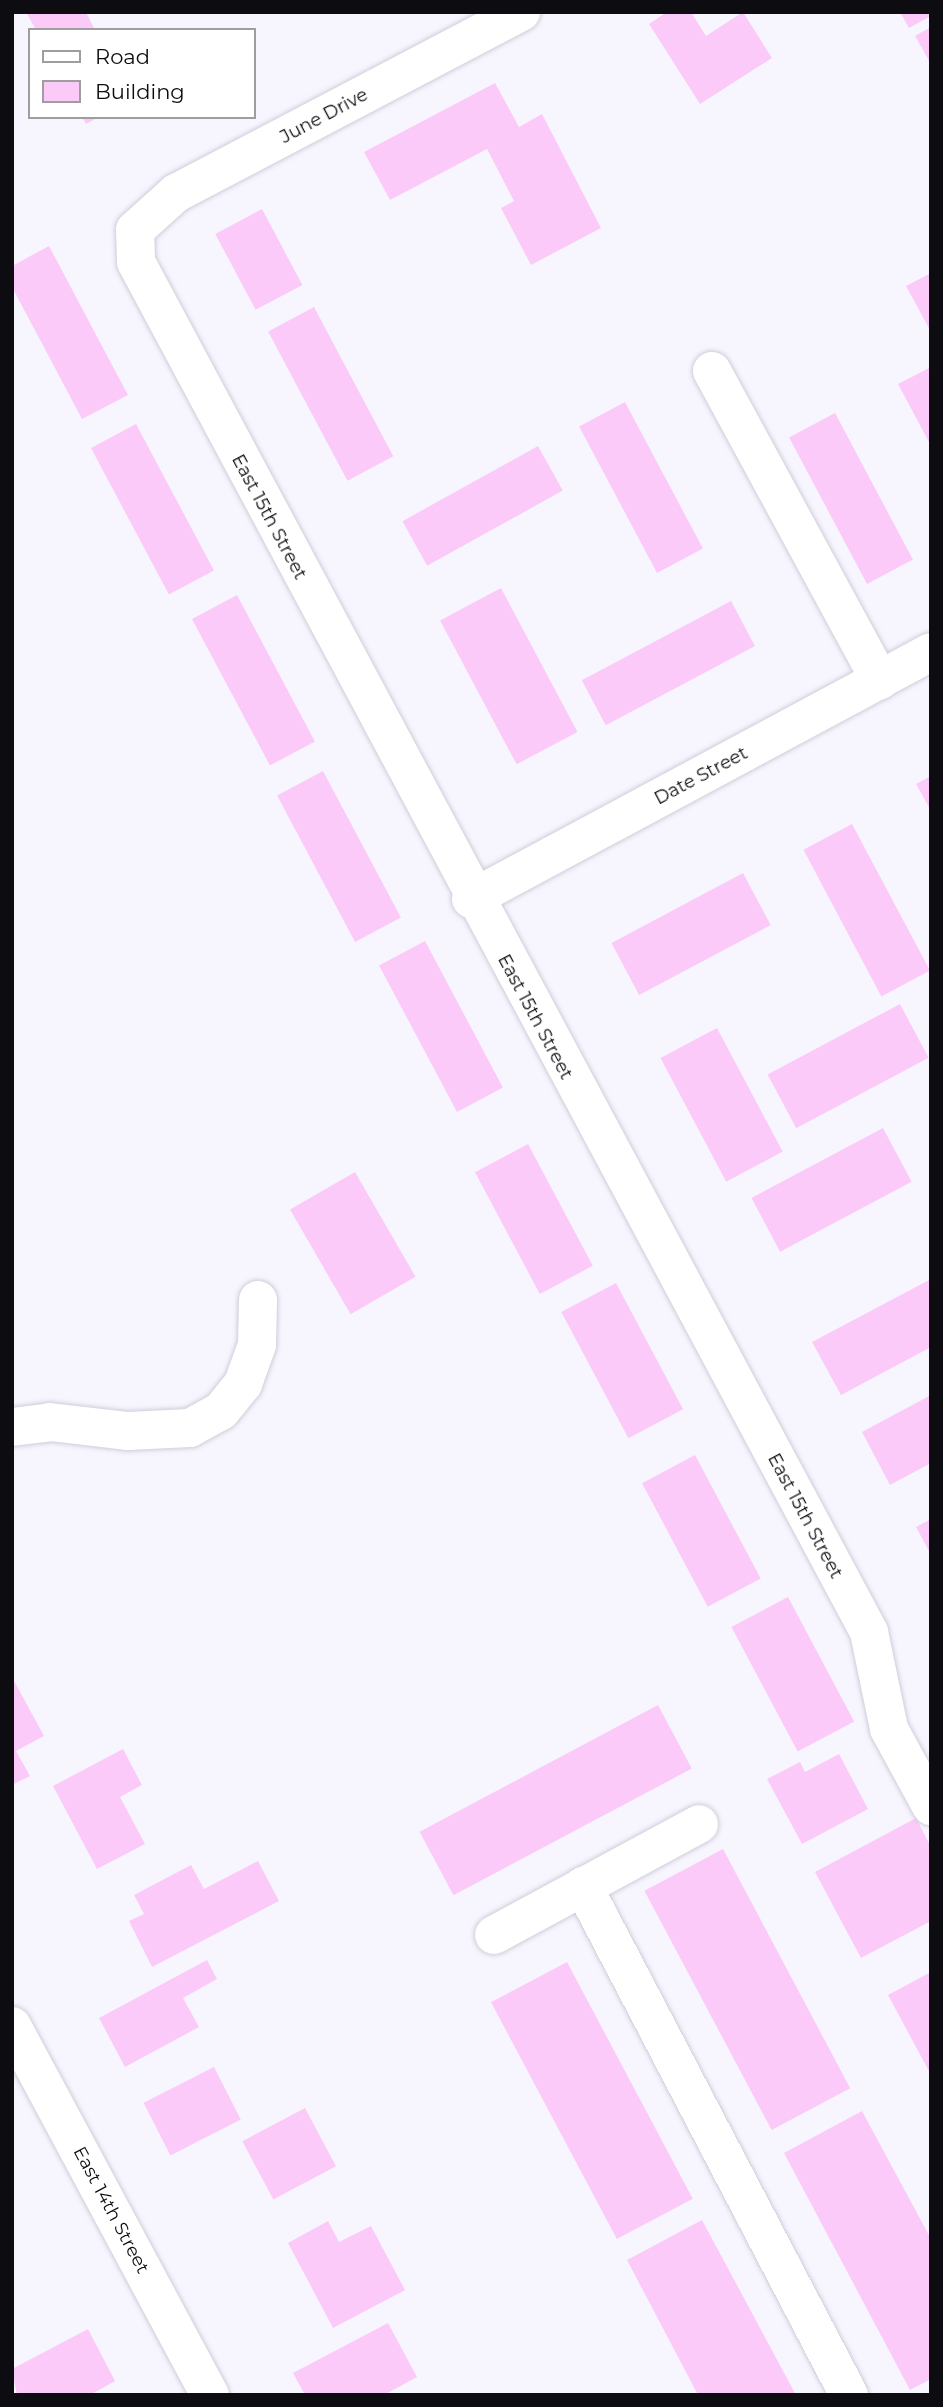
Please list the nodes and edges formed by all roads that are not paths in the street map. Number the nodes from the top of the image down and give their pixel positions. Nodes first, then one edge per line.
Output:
1 (521, 12) edge
2 (135, 230) joint
3 (712, 371) dead end
4 (931, 652) edge
5 (880, 680) junction
6 (471, 899) junction
7 (258, 1300) dead end
8 (12, 1427) edge
9 (931, 1806) edge
10 (699, 1824) dead end
11 (583, 1886) junction
12 (494, 1935) dead end
13 (12, 2026) edge
14 (210, 2395) edge
15 (849, 2395) edge

1 - 2 street, June Drive
2 - 6 street, East 15th Street
3 - 5 street
4 - 5 street, Date Street
5 - 6 street, Date Street
6 - 9 street, East 15th Street
7 - 8 street
10 - 11 street
11 - 12 street
11 - 15 street
13 - 14 street, East 14th Street

